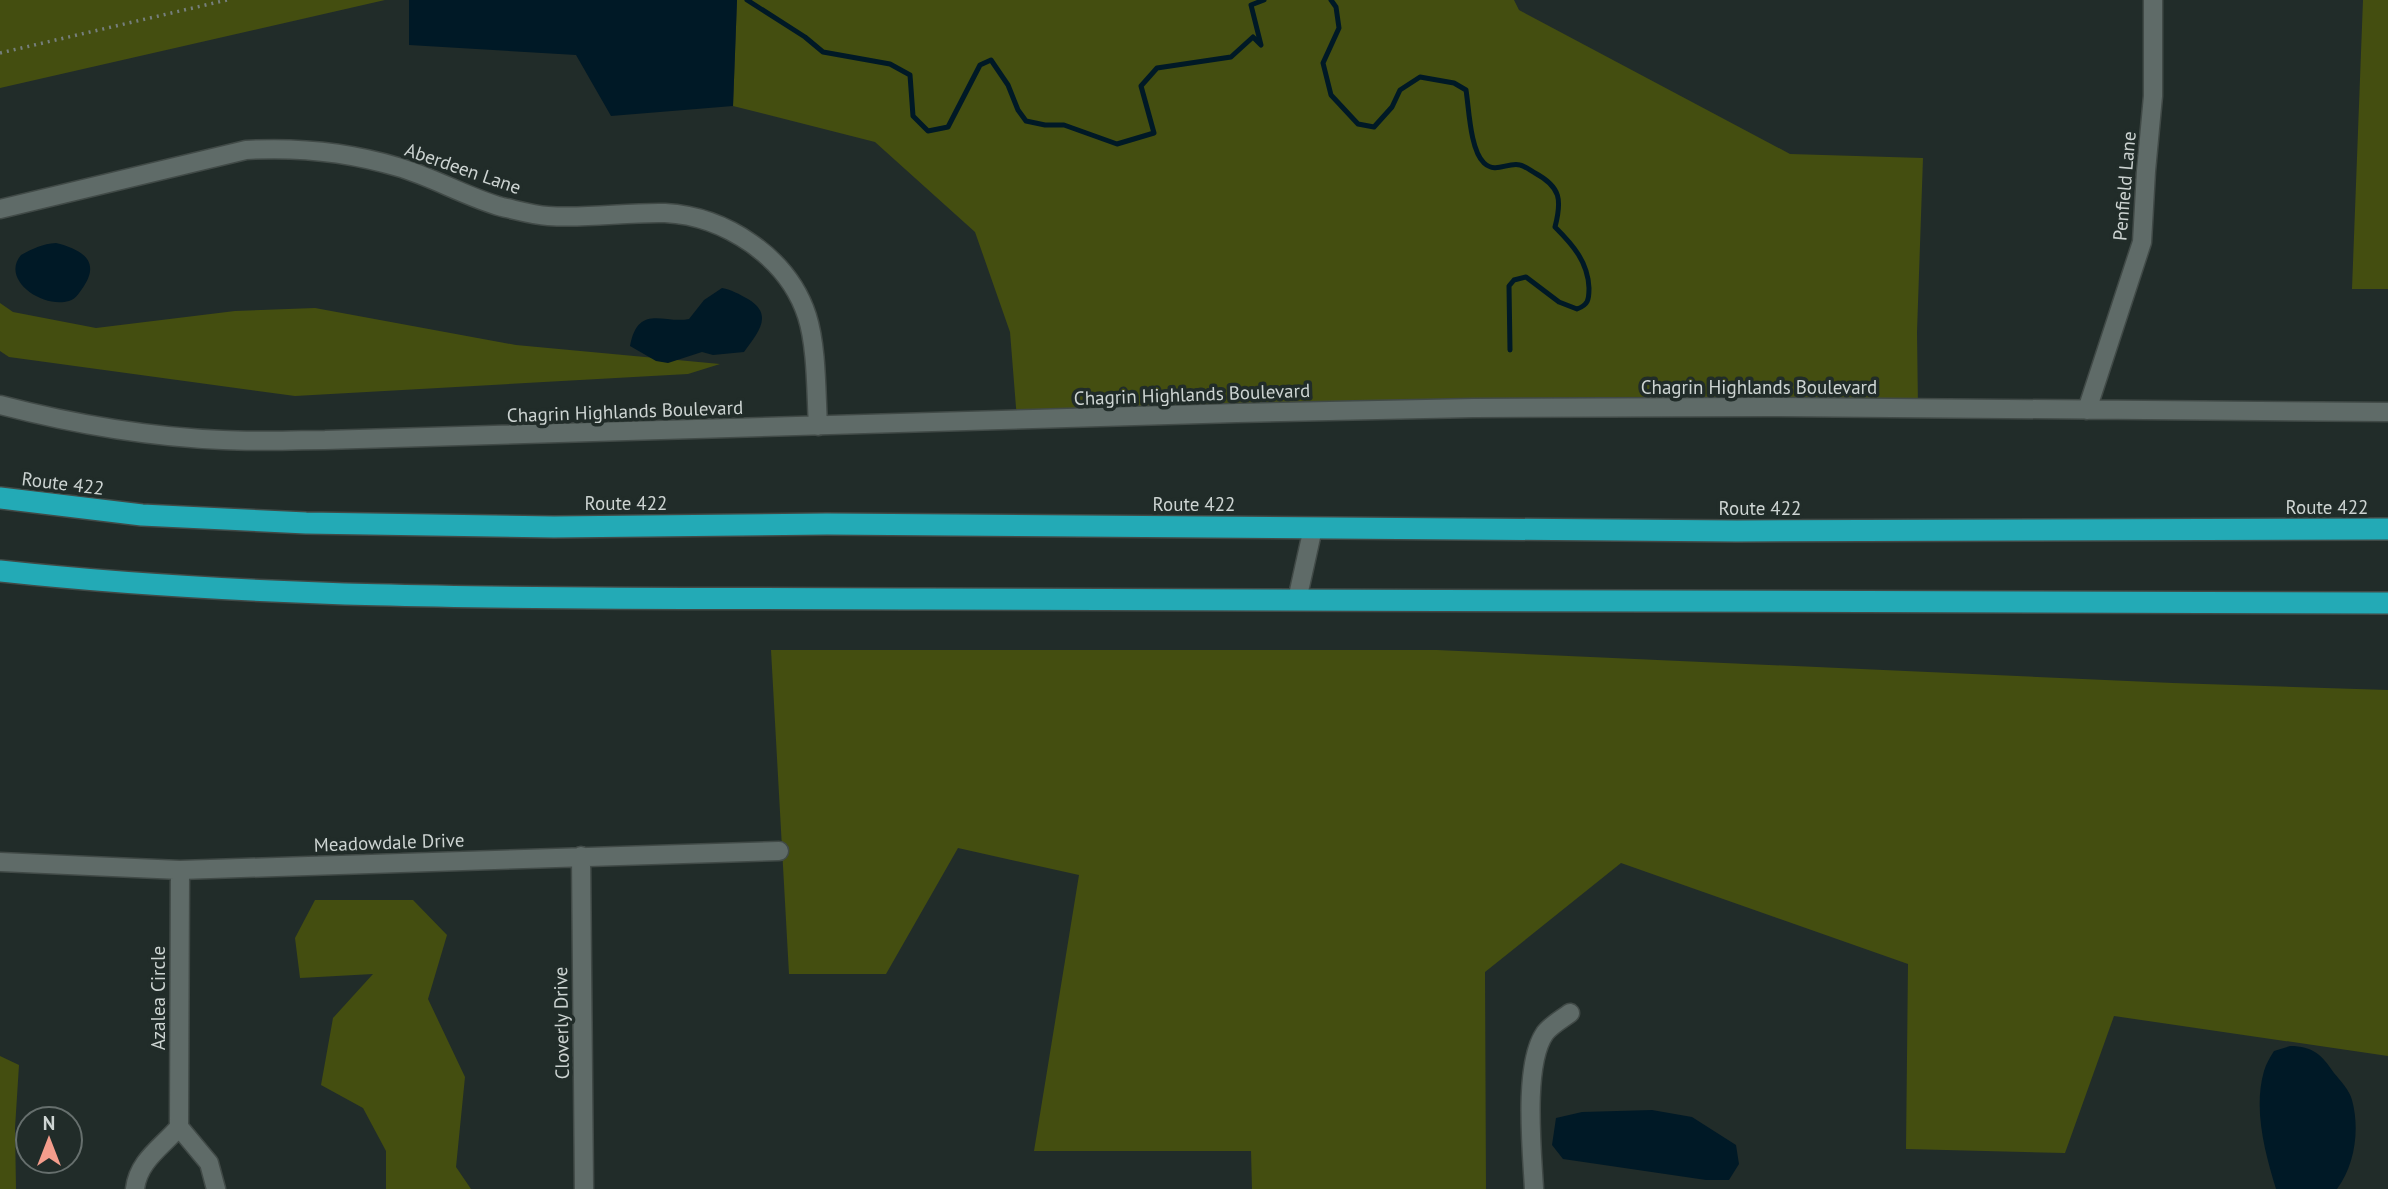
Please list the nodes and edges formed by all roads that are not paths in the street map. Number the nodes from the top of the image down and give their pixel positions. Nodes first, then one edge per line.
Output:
1 (2153, 0) edge
2 (0, 209) edge
3 (0, 405) edge
4 (2087, 410) junction
5 (2388, 412) edge
6 (817, 426) junction
7 (0, 498) edge
8 (1313, 528) junction
9 (2388, 529) edge
10 (0, 571) edge
11 (1297, 600) junction
12 (2388, 603) edge
13 (779, 851) dead end
14 (581, 856) junction
15 (0, 862) edge
16 (180, 870) junction
17 (1570, 1013) dead end
18 (179, 1127) junction
19 (135, 1189) edge
20 (216, 1189) edge
21 (584, 1189) edge
22 (1534, 1189) edge

1 - 4 street, Penfield Lane
2 - 6 street, Aberdeen Lane
3 - 6 street, Chagrin Highlands Boulevard
4 - 5 street, Chagrin Highlands Boulevard
4 - 6 street, Chagrin Highlands Boulevard
7 - 8 highway, Route 422
8 - 9 highway, Route 422
8 - 11 street
10 - 11 highway
11 - 12 highway
13 - 14 street, Meadowdale Drive
14 - 16 street, Meadowdale Drive
14 - 21 street, Cloverly Drive
15 - 16 street, Meadowdale Drive
16 - 18 street, Azalea Circle
17 - 22 street
18 - 19 street
18 - 20 street

